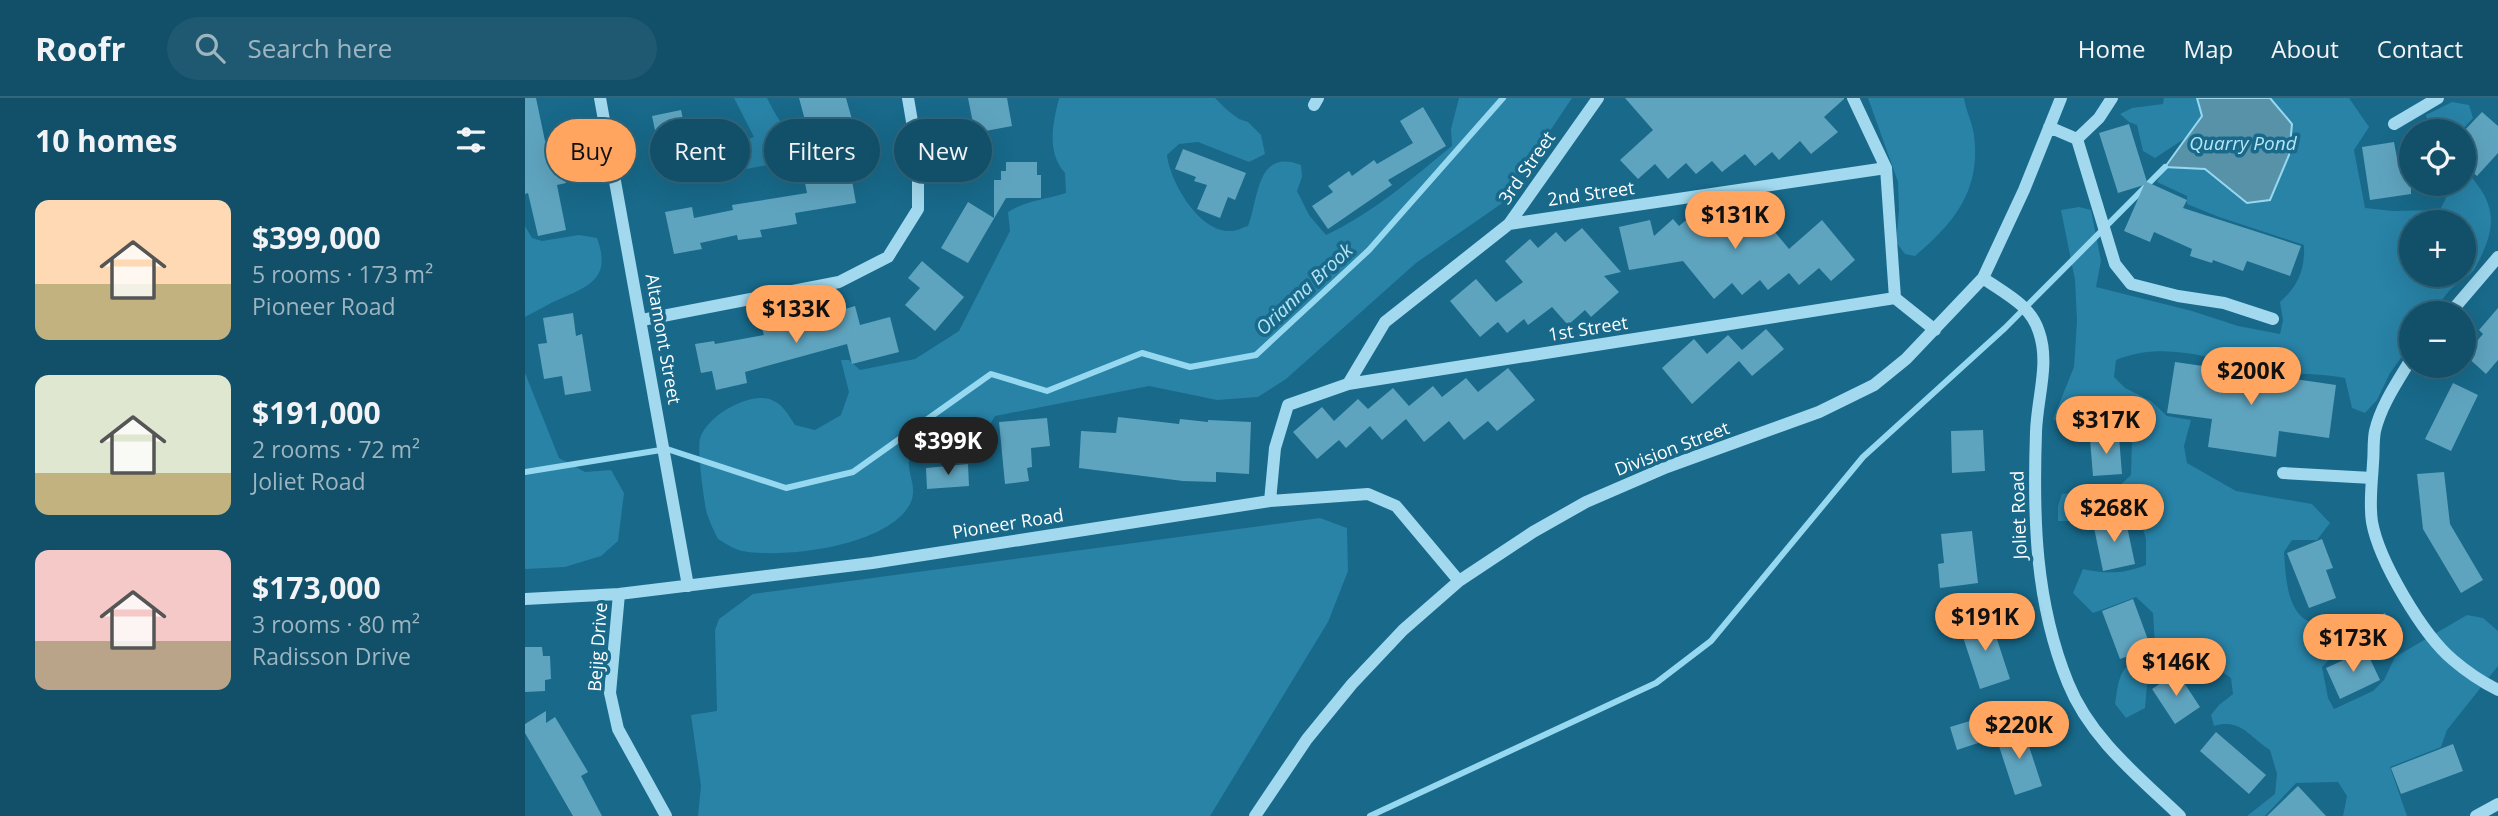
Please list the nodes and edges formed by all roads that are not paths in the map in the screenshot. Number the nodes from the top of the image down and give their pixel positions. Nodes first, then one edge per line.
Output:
1 (600, 98) edge
2 (908, 98) edge
3 (1598, 98) edge
4 (1853, 98) edge
5 (2061, 98) edge
6 (2112, 98) edge
7 (2438, 98) edge
8 (2394, 124) dead end
9 (2049, 127) junction
10 (2077, 139) junction
11 (1886, 168) junction
12 (1509, 225) junction
13 (2498, 257) edge
14 (1983, 278) junction
15 (1895, 299) junction
16 (2460, 301) edge
17 (2273, 319) dead end
18 (642, 320) junction
19 (1935, 330) junction
20 (2400, 378) edge
21 (1348, 384) junction
22 (2283, 473) dead end
23 (2372, 478) junction
24 (1270, 501) junction
25 (1459, 580) junction
26 (688, 586) junction
27 (619, 594) junction
28 (525, 599) edge
29 (2498, 690) edge
30 (2498, 804) edge
31 (666, 816) edge
32 (1255, 816) edge
33 (2179, 816) edge
34 (2476, 816) edge

1 - 18 street, Altamont Street
2 - 18 street
3 - 12 street, 3rd Street
4 - 11 street
5 - 9 street, Division Street
6 - 10 street
7 - 8 street
9 - 10 street
9 - 14 street, Division Street
10 - 17 street
11 - 12 street, 2nd Street
11 - 15 street
12 - 21 street
13 - 16 street
14 - 19 street, Division Street
14 - 33 street, Joliet Road
15 - 19 street
15 - 21 street, 1st Street
18 - 26 street, Altamont Street
19 - 25 street, Division Street
20 - 23 street
21 - 24 street, 1st Street
22 - 23 street
23 - 29 street
24 - 25 street, Pioneer Road
24 - 26 street, Pioneer Road
25 - 32 street, Division Street
26 - 27 street, Pioneer Road
27 - 28 street, Pioneer Road
27 - 31 street, Bejig Drive
30 - 34 street

